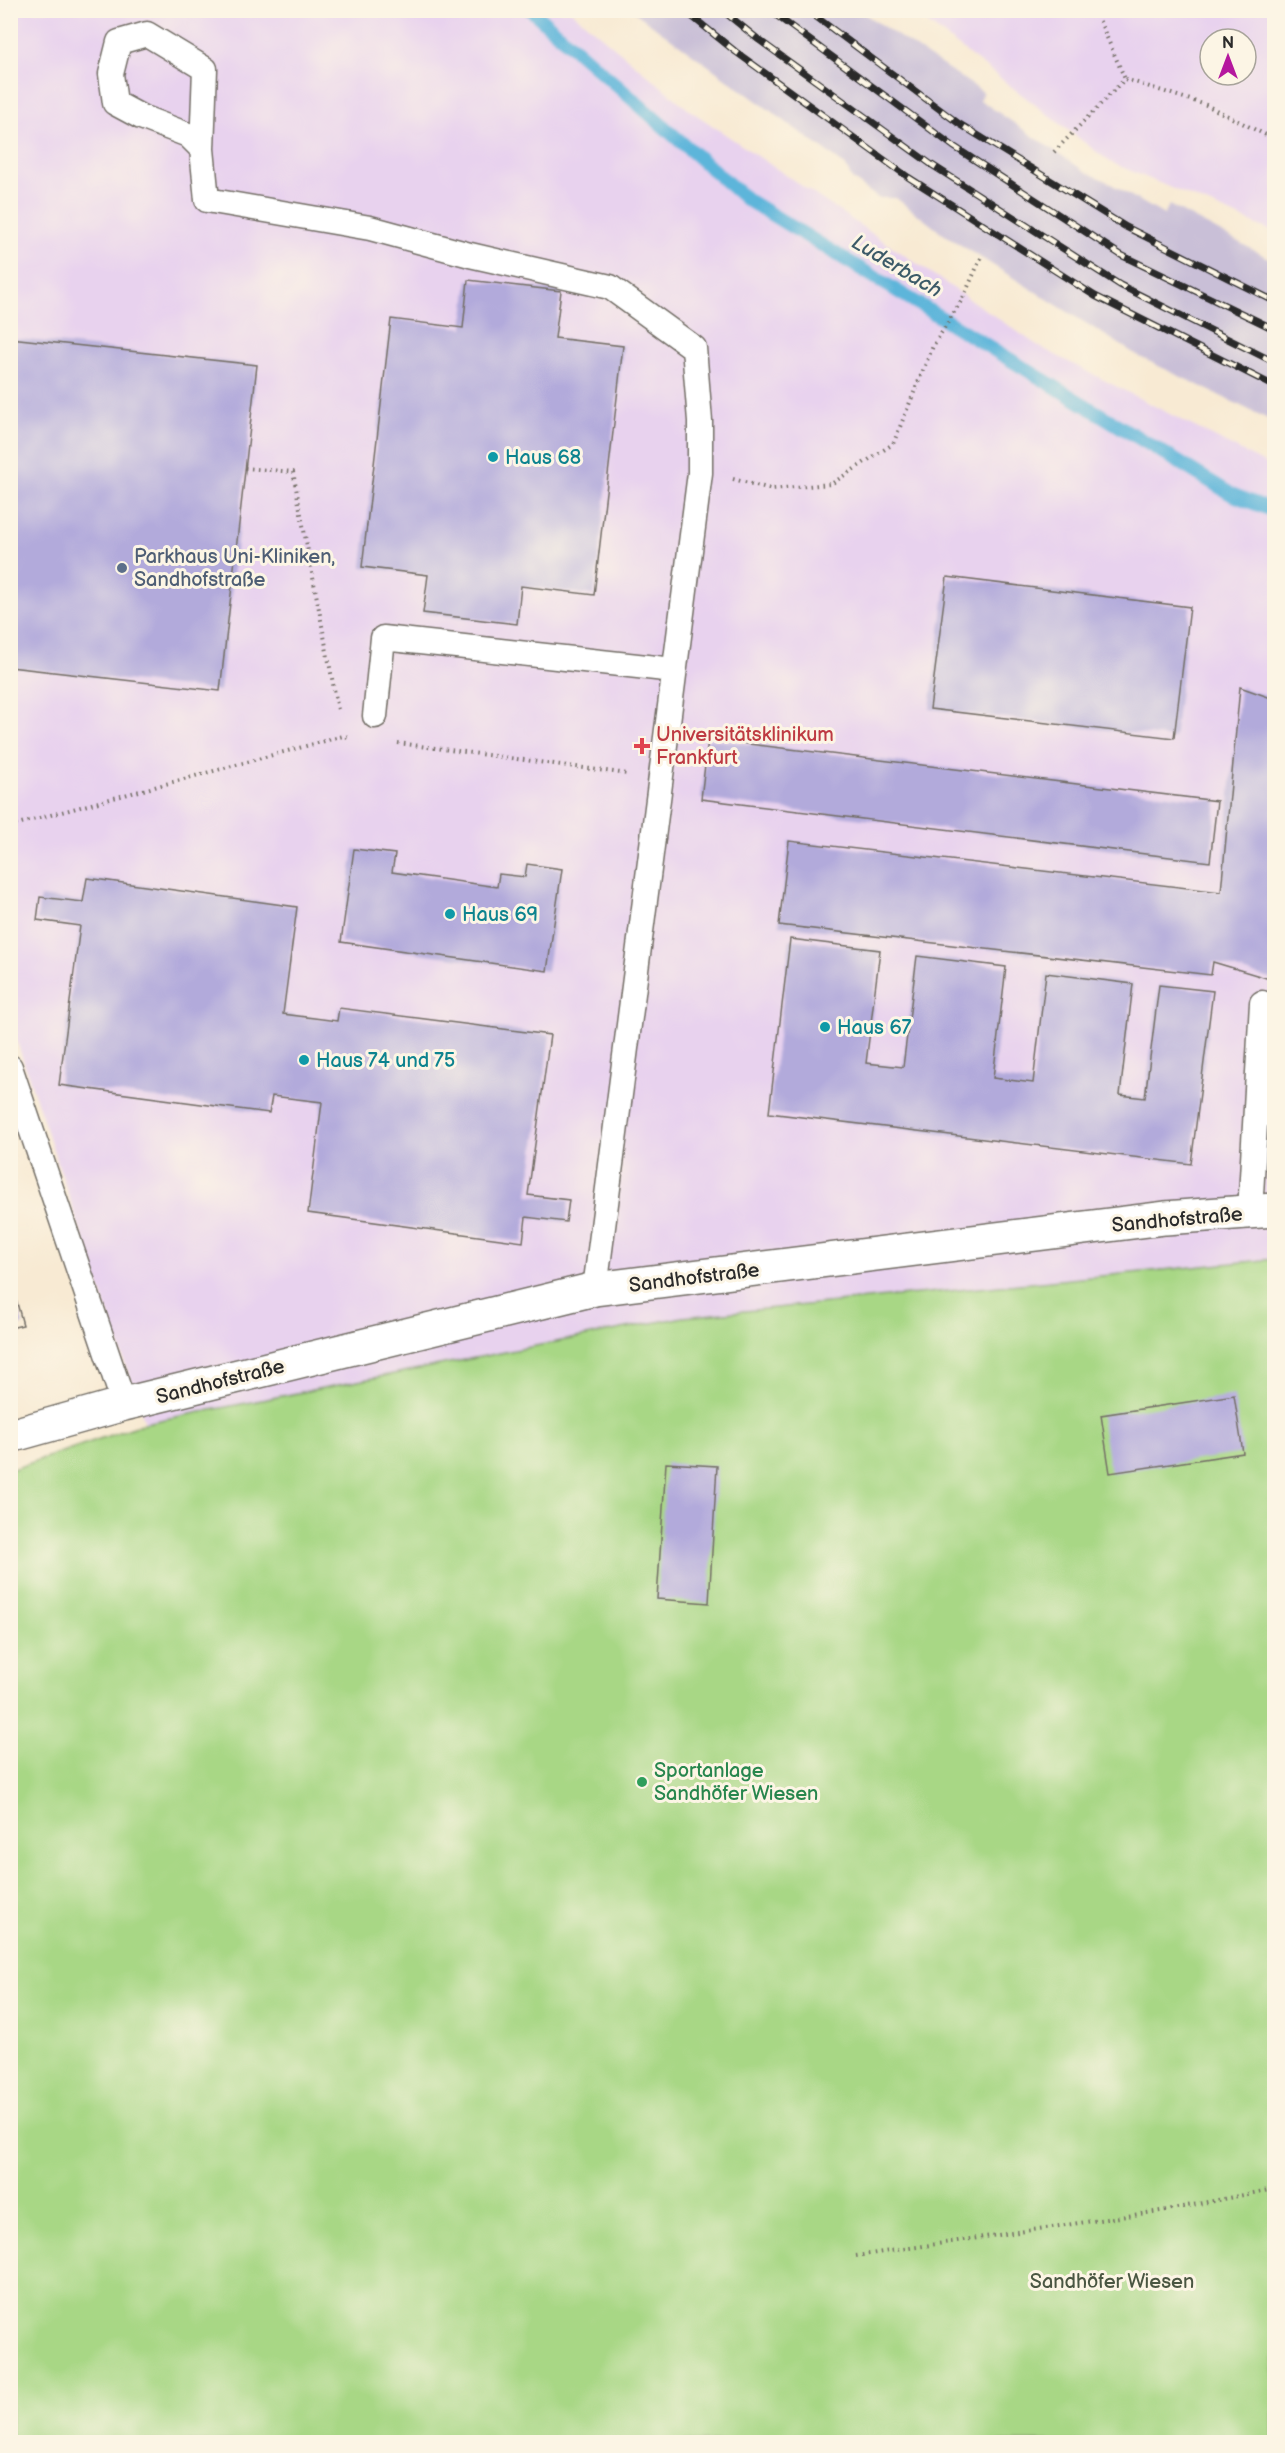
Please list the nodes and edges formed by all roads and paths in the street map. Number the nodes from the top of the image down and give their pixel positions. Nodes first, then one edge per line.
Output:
1 (1095, 10) edge
2 (1125, 79) junction
3 (1275, 139) edge
4 (202, 149) junction
5 (1054, 152) dead end
6 (981, 258) dead end
7 (245, 468) dead end
8 (700, 473) junction
9 (674, 670) junction
10 (339, 713) dead end
11 (375, 716) dead end
12 (341, 725) dead end
13 (343, 736) junction
14 (355, 738) dead end
15 (390, 742) dead end
16 (661, 778) junction
17 (10, 826) edge
18 (1262, 1002) dead end
19 (10, 1067) edge
20 (1262, 1211) edge
21 (595, 1289) junction
22 (124, 1404) junction
23 (10, 1436) edge
24 (1275, 2189) edge
25 (856, 2256) dead end

1 - 2 path
2 - 3 path
2 - 5 path
4 - 4 lane
4 - 8 lane
6 - 8 path
7 - 10 path
8 - 9 lane
9 - 11 lane
9 - 16 lane
12 - 13 path
13 - 14 path
13 - 17 path
15 - 16 path
16 - 21 lane
18 - 20 lane
19 - 22 lane
20 - 21 street, Sandhofstraße
21 - 22 street, Sandhofstraße
22 - 23 street, Sandhofstraße
24 - 25 path

